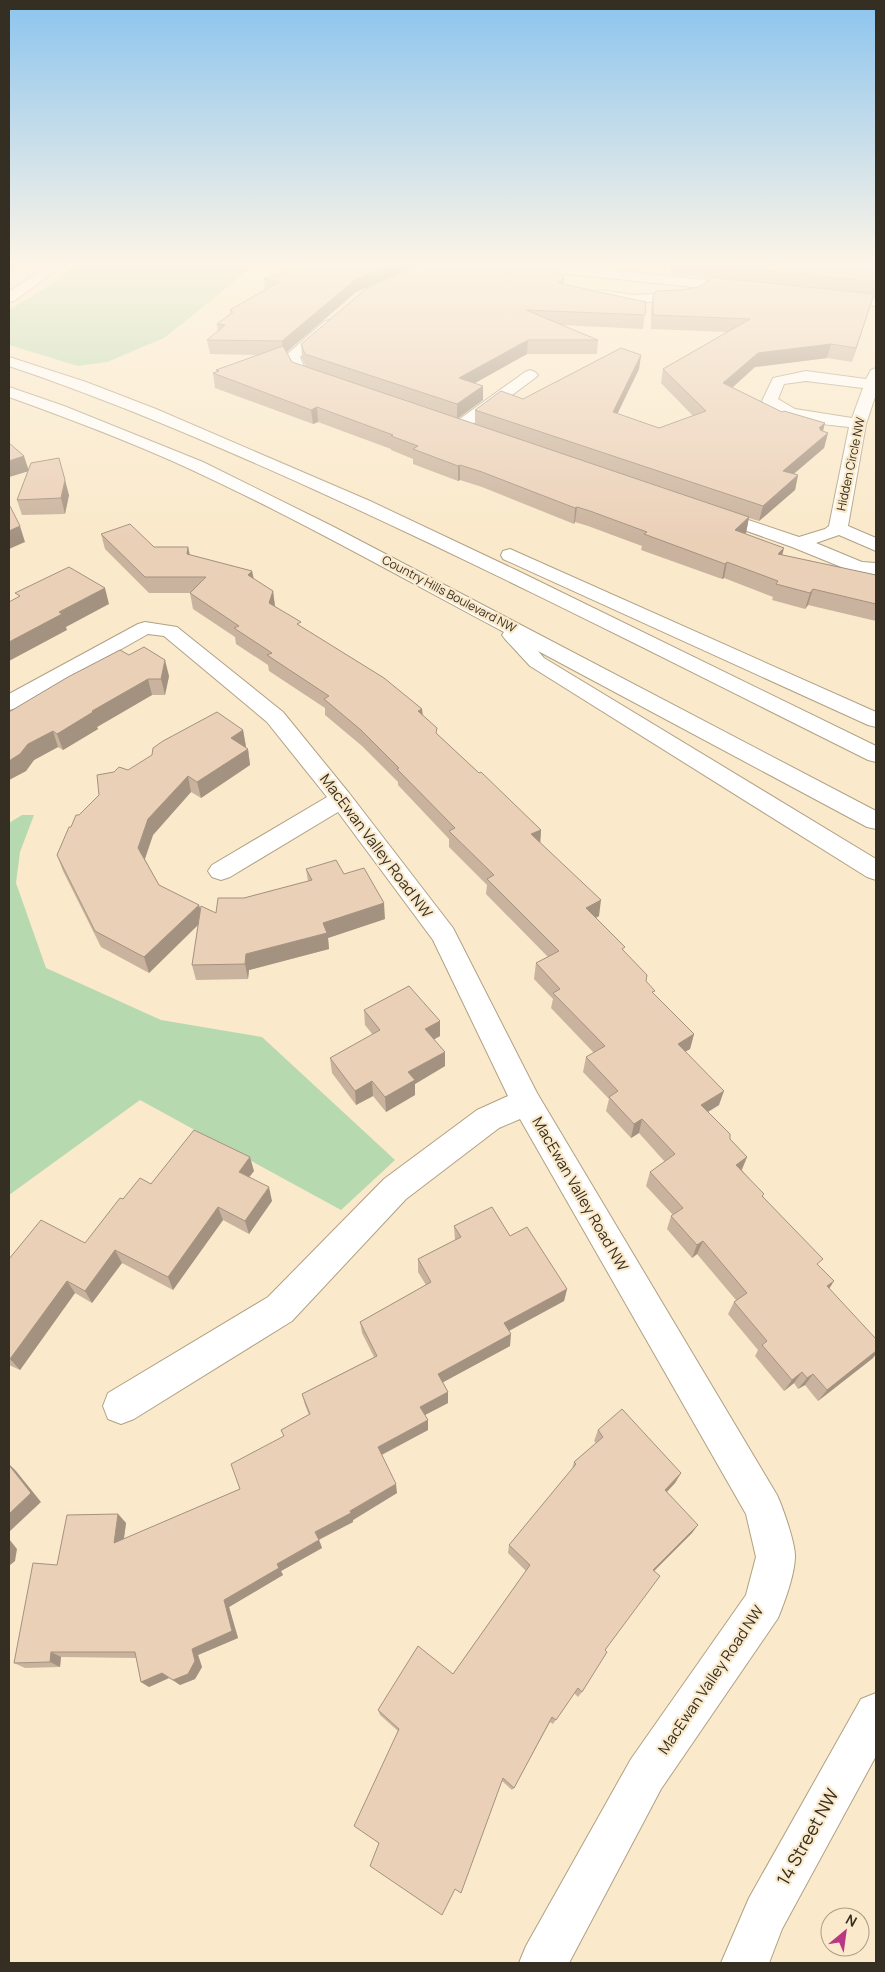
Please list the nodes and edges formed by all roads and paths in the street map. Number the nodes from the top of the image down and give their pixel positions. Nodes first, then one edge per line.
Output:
1 (294, 354) edge
2 (9, 361) edge
3 (530, 375) dead end
4 (874, 379) edge
5 (344, 387) edge
6 (9, 392) edge
7 (443, 420) edge
8 (858, 424) junction
9 (460, 426) junction
10 (479, 433) edge
11 (696, 507) edge
12 (406, 524) junction
13 (838, 528) junction
14 (799, 542) junction
15 (876, 544) edge
16 (876, 570) edge
17 (497, 619) junction
18 (9, 703) edge
19 (876, 720) edge
20 (876, 755) edge
21 (815, 788) junction
22 (341, 799) junction
23 (876, 814) edge
24 (876, 821) edge
25 (221, 871) dead end
26 (876, 871) edge
27 (526, 1102) junction
28 (122, 1406) dead end
29 (876, 1714) edge
30 (543, 1963) edge
31 (744, 1963) edge

1 - 5 street
2 - 12 street
3 - 9 street
4 - 8 street, Hidden Circle NW
4 - 8 street
6 - 17 street, Country Hills Boulevard NW
7 - 9 street
8 - 13 street, Hidden Circle NW
9 - 10 street
11 - 14 street
12 - 19 street
12 - 20 street
13 - 14 street, Hidden Circle NW
13 - 15 street, Hidden Circle NW
14 - 16 street
17 - 21 street, Country Hills Boulevard NW
17 - 26 street
18 - 22 street, MacEwan Valley Road NW
21 - 23 street
21 - 24 street, Country Hills Boulevard NW
22 - 25 street
22 - 27 street, MacEwan Valley Road NW
27 - 28 street
27 - 30 street, MacEwan Valley Road NW
29 - 31 street, 14 Street NW

